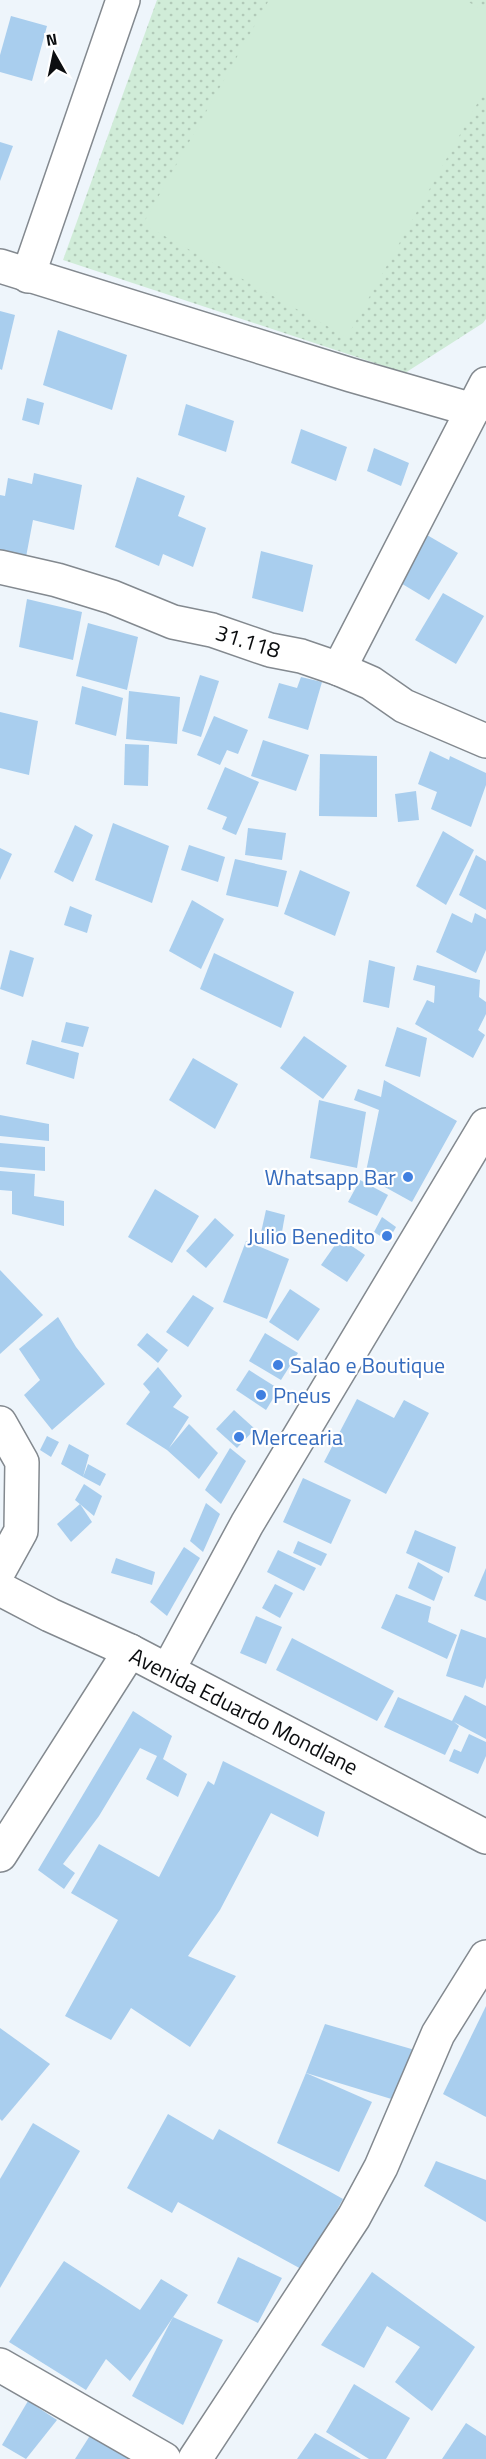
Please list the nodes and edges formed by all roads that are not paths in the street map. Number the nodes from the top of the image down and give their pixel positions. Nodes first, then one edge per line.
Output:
1 (123, 0) edge
2 (14, 271) edge
3 (480, 397) edge
4 (0, 567) edge
5 (339, 669) junction
6 (486, 741) edge
7 (486, 1125) edge
8 (0, 1423) edge
9 (0, 1569) edge
10 (0, 1589) edge
11 (130, 1651) junction
12 (168, 1670) junction
13 (486, 1837) edge
14 (0, 1855) edge
15 (486, 1957) edge
16 (0, 2366) edge
17 (209, 2454) edge
18 (164, 2459) edge

1 - 2 street
2 - 3 street
3 - 5 street
4 - 5 street, 31.118
5 - 6 street, 31.118
7 - 12 street
8 - 9 street
10 - 11 street, Avenida Eduardo Mondlane
11 - 12 street, Avenida Eduardo Mondlane
11 - 14 street
12 - 13 street, Avenida Eduardo Mondlane
15 - 17 street
16 - 18 street

